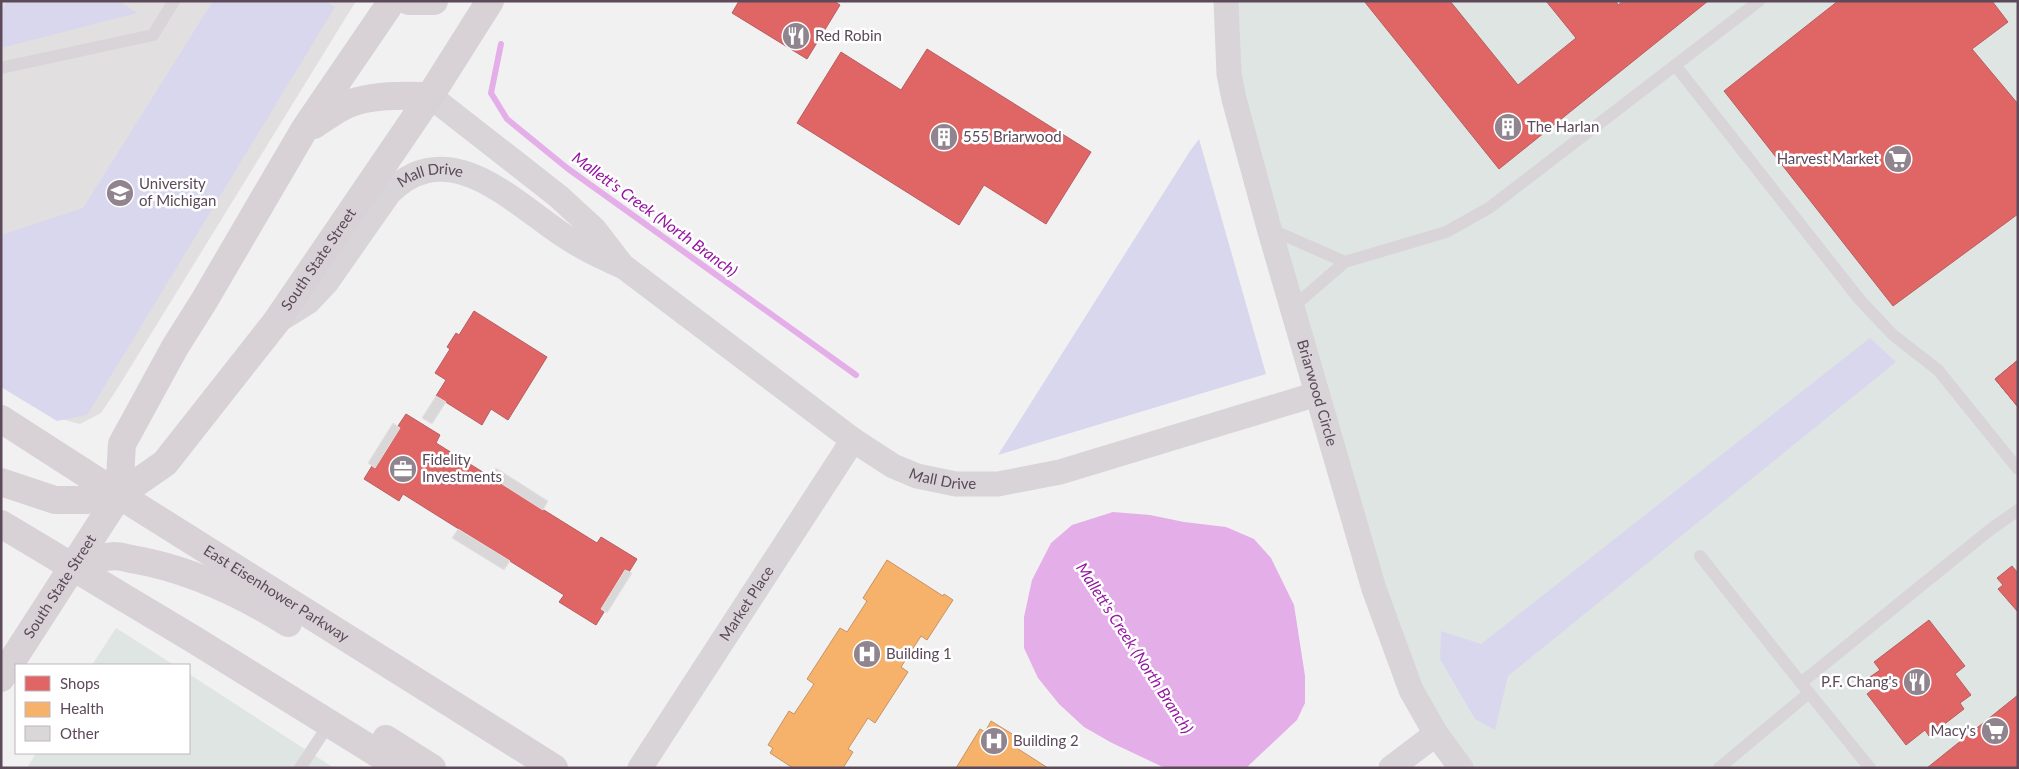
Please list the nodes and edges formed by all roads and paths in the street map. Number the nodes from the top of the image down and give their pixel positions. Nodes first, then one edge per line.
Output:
1 (174, 1) edge
2 (392, 1) edge
3 (409, 1) edge
4 (434, 1) edge
5 (490, 1) edge
6 (1226, 1) edge
7 (1759, 1) edge
8 (1675, 65) junction
9 (1, 68) edge
10 (430, 96) junction
11 (304, 130) junction
12 (1269, 228) junction
13 (1346, 262) junction
14 (624, 268) junction
15 (1293, 307) junction
16 (276, 322) junction
17 (1317, 394) junction
18 (1, 419) edge
19 (1, 424) edge
20 (32, 438) junction
21 (853, 440) junction
22 (2018, 469) edge
23 (1, 482) edge
24 (119, 495) junction
25 (2018, 510) edge
26 (1, 524) edge
27 (1700, 556) dead end
28 (73, 566) junction
29 (193, 639) junction
30 (1, 678) edge
31 (1801, 683) junction
32 (1809, 693) junction
33 (329, 724) junction
34 (488, 727) junction
35 (1436, 734) junction
36 (543, 764) edge
37 (300, 768) edge
38 (401, 768) edge
39 (432, 768) edge
40 (640, 768) edge
41 (1391, 768) edge
42 (1461, 768) edge
43 (1719, 768) edge
44 (1870, 768) edge

1 - 9 lane
2 - 11 main road, South State Street
3 - 4 main road
5 - 10 main road, South State Street
6 - 12 street, Briarwood Circle
7 - 8 lane
8 - 13 lane
8 - 22 lane
10 - 11 main road
10 - 14 street, Mall Drive
10 - 16 main road, South State Street
11 - 24 main road, South State Street
12 - 13 lane
12 - 15 street, Briarwood Circle
13 - 15 lane
14 - 16 street, Mall Drive
14 - 21 street, Mall Drive
15 - 17 street, Briarwood Circle
16 - 24 main road, South State Street
17 - 21 street, Mall Drive
17 - 35 street, Briarwood Circle
18 - 20 main road, East Eisenhower Parkway
19 - 20 main road
20 - 24 main road, East Eisenhower Parkway
21 - 40 street, Market Place
23 - 24 main road
24 - 28 main road, South State Street
24 - 34 main road, East Eisenhower Parkway
25 - 31 lane
26 - 28 main road
27 - 31 lane
28 - 29 main road
28 - 30 main road, South State Street
28 - 34 main road
29 - 33 main road
29 - 39 main road
31 - 32 lane
32 - 43 lane
32 - 44 lane
33 - 37 lane
33 - 38 main road
34 - 36 main road, East Eisenhower Parkway
35 - 41 street
35 - 42 street, Briarwood Circle

